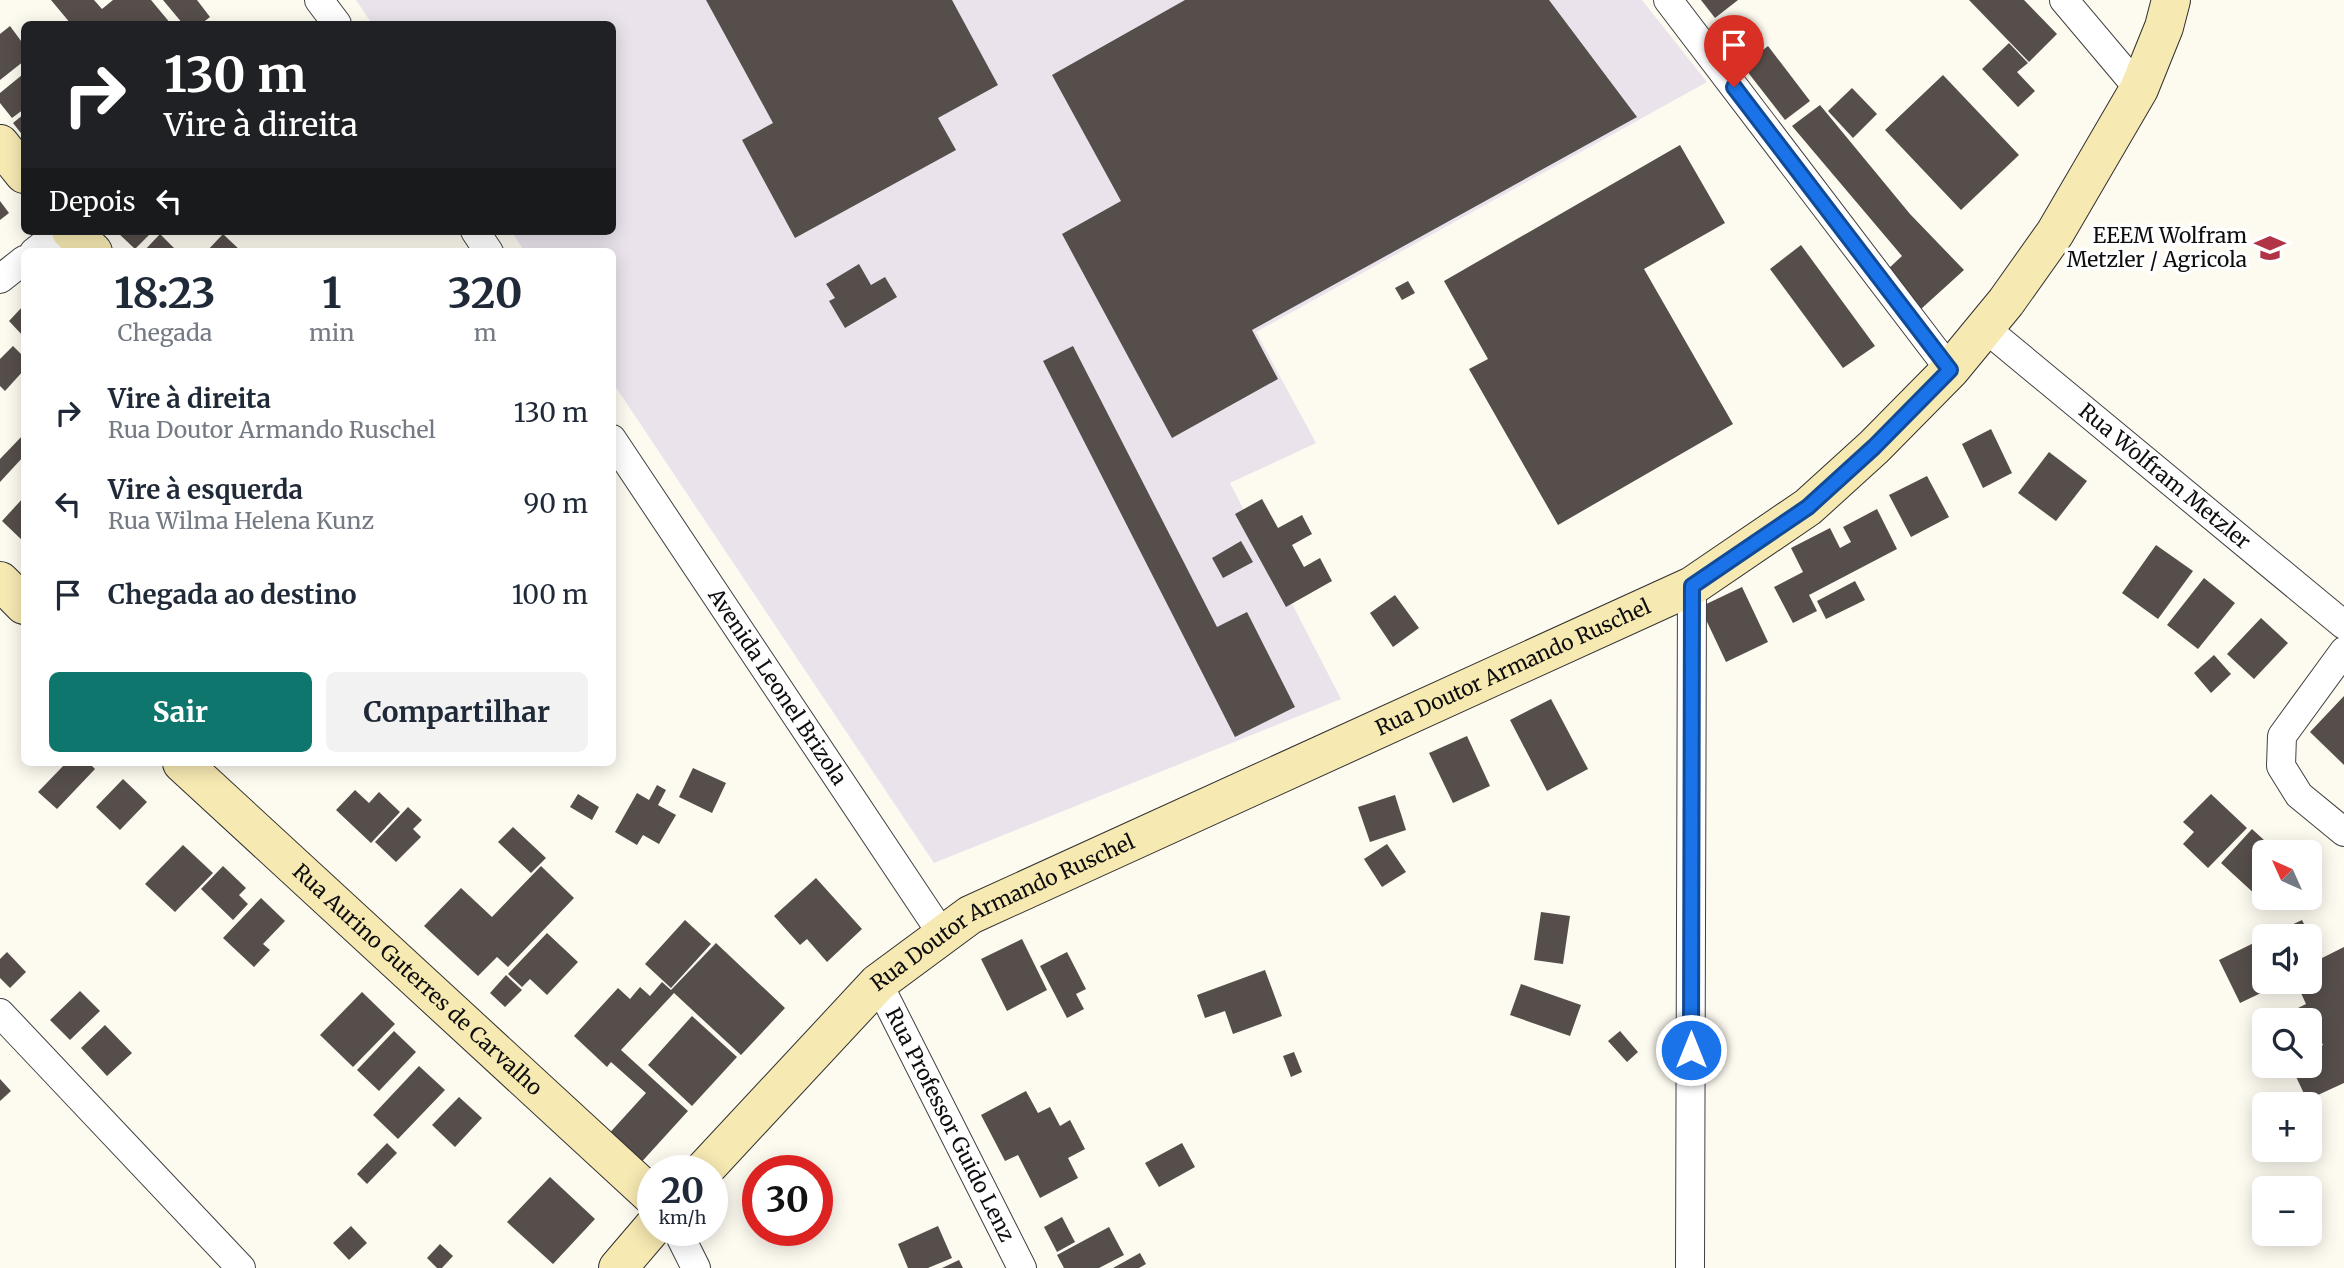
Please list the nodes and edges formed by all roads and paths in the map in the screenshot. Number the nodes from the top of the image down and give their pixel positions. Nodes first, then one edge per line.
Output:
1 (319, 0) edge
2 (1668, 0) edge
3 (2064, 0) edge
4 (2171, 0) edge
5 (335, 21) edge
6 (2139, 89) junction
7 (0, 144) edge
8 (21, 170) edge
9 (56, 235) edge
10 (75, 235) edge
11 (39, 248) edge
12 (89, 248) edge
13 (21, 262) edge
14 (0, 279) edge
15 (1985, 328) junction
16 (1950, 370) junction
17 (616, 445) edge
18 (0, 581) edge
19 (1692, 586) junction
20 (21, 603) edge
21 (2344, 625) edge
22 (2344, 651) edge
23 (201, 770) edge
24 (2344, 832) edge
25 (942, 934) junction
26 (878, 983) junction
27 (0, 1013) edge
28 (718, 1155) edge
29 (637, 1182) edge
30 (637, 1246) edge
31 (685, 1246) edge
32 (241, 1268) edge
33 (618, 1268) edge
34 (696, 1268) edge
35 (1022, 1268) edge
36 (1690, 1268) edge

1 - 5 street
2 - 16 street
3 - 6 street
4 - 6 main road, Rua Doutor Armando Ruschel
6 - 15 main road, Rua Doutor Armando Ruschel
7 - 8 main road
9 - 11 street
10 - 12 main road
13 - 14 street
15 - 16 main road, Rua Doutor Armando Ruschel
15 - 21 street, Rua Wolfram Metzler
16 - 19 main road, Rua Doutor Armando Ruschel
17 - 25 street, Avenida Leonel Brizola
18 - 20 main road
19 - 25 main road, Rua Doutor Armando Ruschel
19 - 36 street
22 - 24 street
23 - 29 main road, Rua Aurino Guterres de Carvalho
25 - 26 main road, Rua Doutor Armando Ruschel
26 - 28 main road, Rua Doutor Armando Ruschel
26 - 35 street, Rua Professor Guido Lenz
27 - 32 street
30 - 33 main road
31 - 34 street

